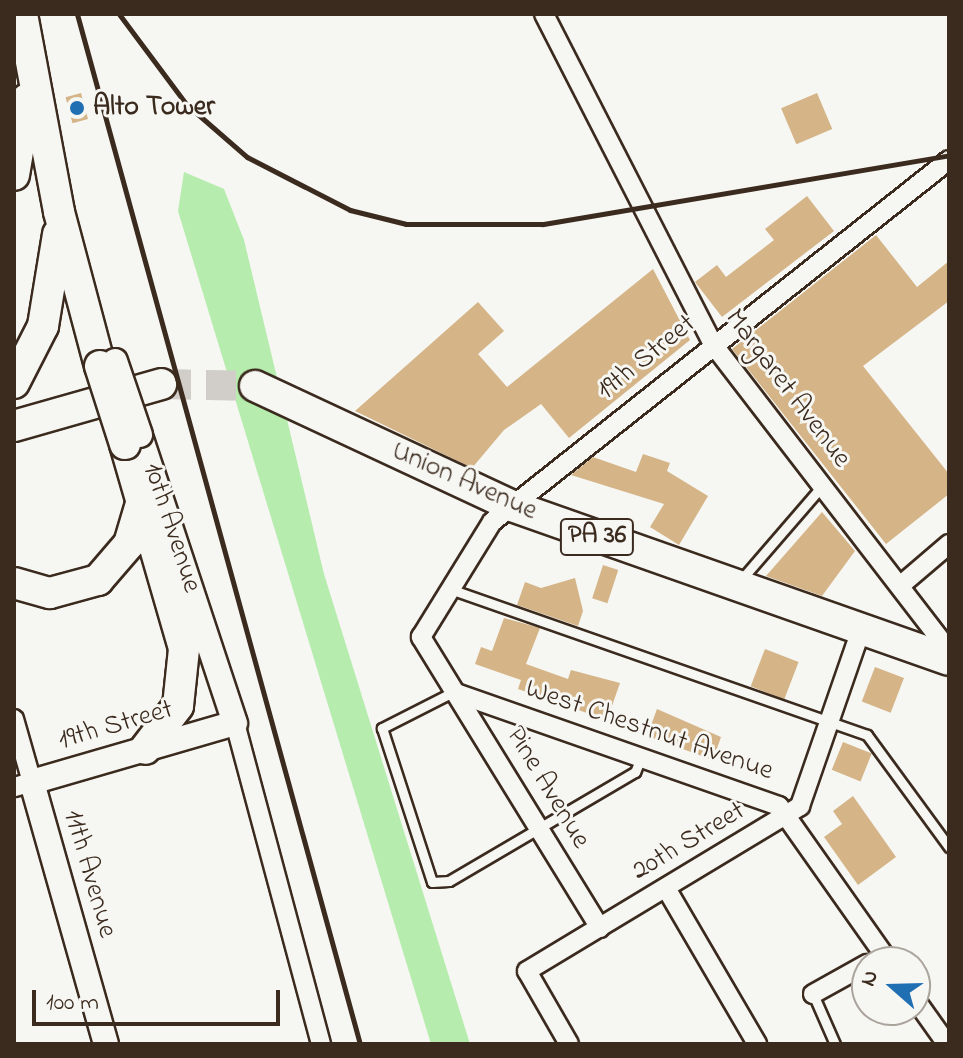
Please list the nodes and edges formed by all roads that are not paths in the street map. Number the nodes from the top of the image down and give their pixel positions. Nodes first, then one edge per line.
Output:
1 (22, 14) edge
2 (544, 14) edge
3 (30, 61) junction
4 (945, 167) edge
5 (14, 175) edge
6 (59, 212) junction
7 (712, 343) junction
8 (14, 383) edge
9 (161, 384) tunnel mouth
10 (255, 386) tunnel mouth
11 (20, 427) edge
12 (133, 440) junction
13 (823, 484) junction
14 (142, 498) junction
15 (512, 506) junction
16 (949, 544) edge
17 (14, 583) edge
18 (901, 585) junction
19 (735, 586) junction
20 (450, 589) junction
21 (861, 630) junction
22 (421, 637) joint
23 (949, 651) edge
24 (949, 660) edge
25 (456, 693) junction
26 (14, 719) edge
27 (829, 722) junction
28 (235, 723) junction
29 (145, 749) junction
30 (641, 758) junction
31 (23, 785) edge
32 (787, 817) junction
33 (539, 829) junction
34 (949, 847) edge
35 (666, 888) junction
36 (600, 928) junction
37 (869, 946) edge
38 (851, 975) edge
39 (813, 994) joint
40 (931, 1022) edge
41 (106, 1044) edge
42 (321, 1044) edge
43 (569, 1044) edge
44 (757, 1044) edge
45 (835, 1044) edge
46 (947, 1044) edge

1 - 3 main road
2 - 7 street, Margaret Avenue
3 - 5 main road
3 - 6 main road
4 - 7 street, 19th Street
6 - 8 main road
6 - 12 main road, bridge
7 - 13 street, Margaret Avenue
7 - 15 street, 19th Street
9 - 11 main road
10 - 15 main road, Union Avenue / PA 36
12 - 14 main road
12 - 28 street, 10th Avenue
13 - 18 street, Margaret Avenue
13 - 19 lane
14 - 17 main road
14 - 29 main road
15 - 19 main road, Union Avenue / PA 36
15 - 20 street, 19th Street
16 - 18 street
18 - 23 street, Margaret Avenue
19 - 21 main road, Union Avenue / PA 36
20 - 22 street, 19th Street
20 - 27 lane
21 - 24 main road, Union Avenue / PA 36
21 - 27 street, 20th Street
22 - 25 street, Pine Avenue
25 - 30 street, West Chestnut Avenue
25 - 33 street, Pine Avenue
25 - 33 lane
26 - 31 street, 11th Avenue
27 - 32 street, 20th Street
27 - 34 lane
28 - 29 street, 19th Street
28 - 42 street, 10th Avenue
29 - 31 street, 19th Street
30 - 32 street, West Chestnut Avenue
30 - 33 lane
31 - 41 street, 11th Avenue
32 - 35 street, 20th Street
32 - 37 street, West Chestnut Avenue
33 - 36 street, Pine Avenue
35 - 36 street, 20th Street
35 - 44 street
36 - 43 street, 20th Street
38 - 39 street
39 - 45 lane
40 - 46 street

